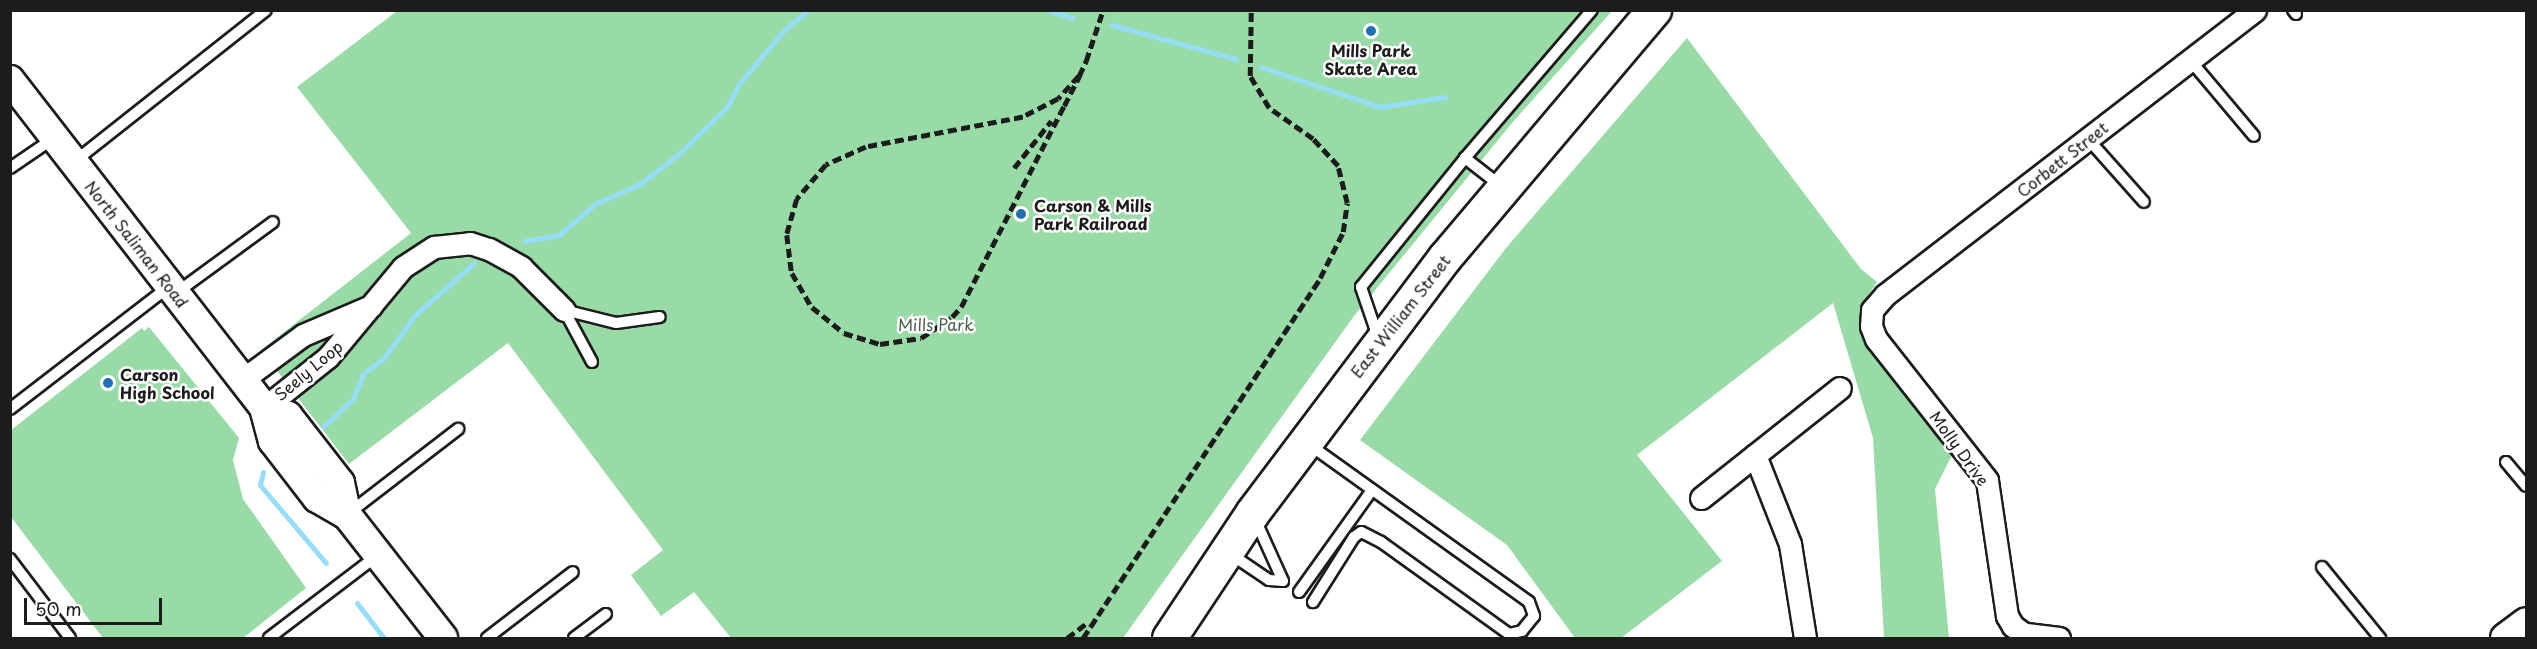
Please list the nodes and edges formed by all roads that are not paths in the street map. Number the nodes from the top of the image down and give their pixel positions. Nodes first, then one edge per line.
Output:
1 (266, 10) edge
2 (1592, 10) edge
3 (1654, 10) edge
4 (2255, 10) edge
5 (2190, 60) junction
6 (10, 80) edge
7 (2254, 136) dead end
8 (55, 137) junction
9 (2088, 139) junction
10 (1465, 158) junction
11 (74, 161) junction
12 (10, 168) edge
13 (1502, 187) junction
14 (2144, 202) dead end
15 (273, 222) dead end
16 (173, 290) junction
17 (374, 304) junction
18 (564, 310) junction
19 (1872, 310) joint
20 (660, 317) dead end
21 (1379, 342) junction
22 (592, 362) dead end
23 (242, 380) junction
24 (1840, 388) dead end
25 (264, 408) junction
26 (10, 409) edge
27 (458, 429) dead end
28 (1305, 441) junction
29 (1755, 455) junction
30 (2506, 462) dead end
31 (2526, 486) edge
32 (1372, 490) junction
33 (1701, 498) dead end
34 (1252, 513) junction
35 (347, 514) junction
36 (1227, 551) junction
37 (378, 554) junction
38 (10, 559) edge
39 (2322, 567) dead end
40 (573, 572) dead end
41 (1299, 592) dead end
42 (1313, 602) dead end
43 (606, 614) dead end
44 (2526, 622) edge
45 (2022, 636) edge
46 (70, 639) edge
47 (269, 639) edge
48 (443, 639) edge
49 (487, 639) edge
50 (574, 639) edge
51 (1169, 639) edge
52 (1805, 639) edge
53 (2059, 639) edge
54 (2380, 639) edge
55 (2505, 639) edge

1 - 11 lane
2 - 10 lane
3 - 13 main road, East William Street
4 - 5 street, Corbett Street
5 - 7 lane
5 - 9 street, Corbett Street
6 - 8 main road, North Saliman Road
8 - 11 main road, North Saliman Road
8 - 12 lane
9 - 14 lane
9 - 19 street, Corbett Street
10 - 13 lane
10 - 21 lane
11 - 16 main road, North Saliman Road
13 - 21 main road, East William Street
15 - 16 lane
16 - 23 main road, North Saliman Road
16 - 26 lane
17 - 18 street, Seely Loop
17 - 23 street, Seely Loop
17 - 25 street, Seely Loop
18 - 20 lane
18 - 22 lane, Seely Loop
19 - 45 street, Molly Drive
21 - 28 main road, East William Street
23 - 25 main road, North Saliman Road
24 - 29 street
25 - 35 main road, North Saliman Road
27 - 35 lane
28 - 32 lane
28 - 34 main road, East William Street
29 - 33 street
29 - 52 street
30 - 31 lane
32 - 41 lane
32 - 42 lane
34 - 36 main road, East William Street
34 - 36 lane
35 - 37 main road, North Saliman Road
36 - 51 main road, East William Street
37 - 47 lane
37 - 48 main road, North Saliman Road
38 - 46 lane
39 - 54 lane
40 - 49 lane
43 - 50 lane
44 - 55 main road
45 - 53 street, Molly Drive

